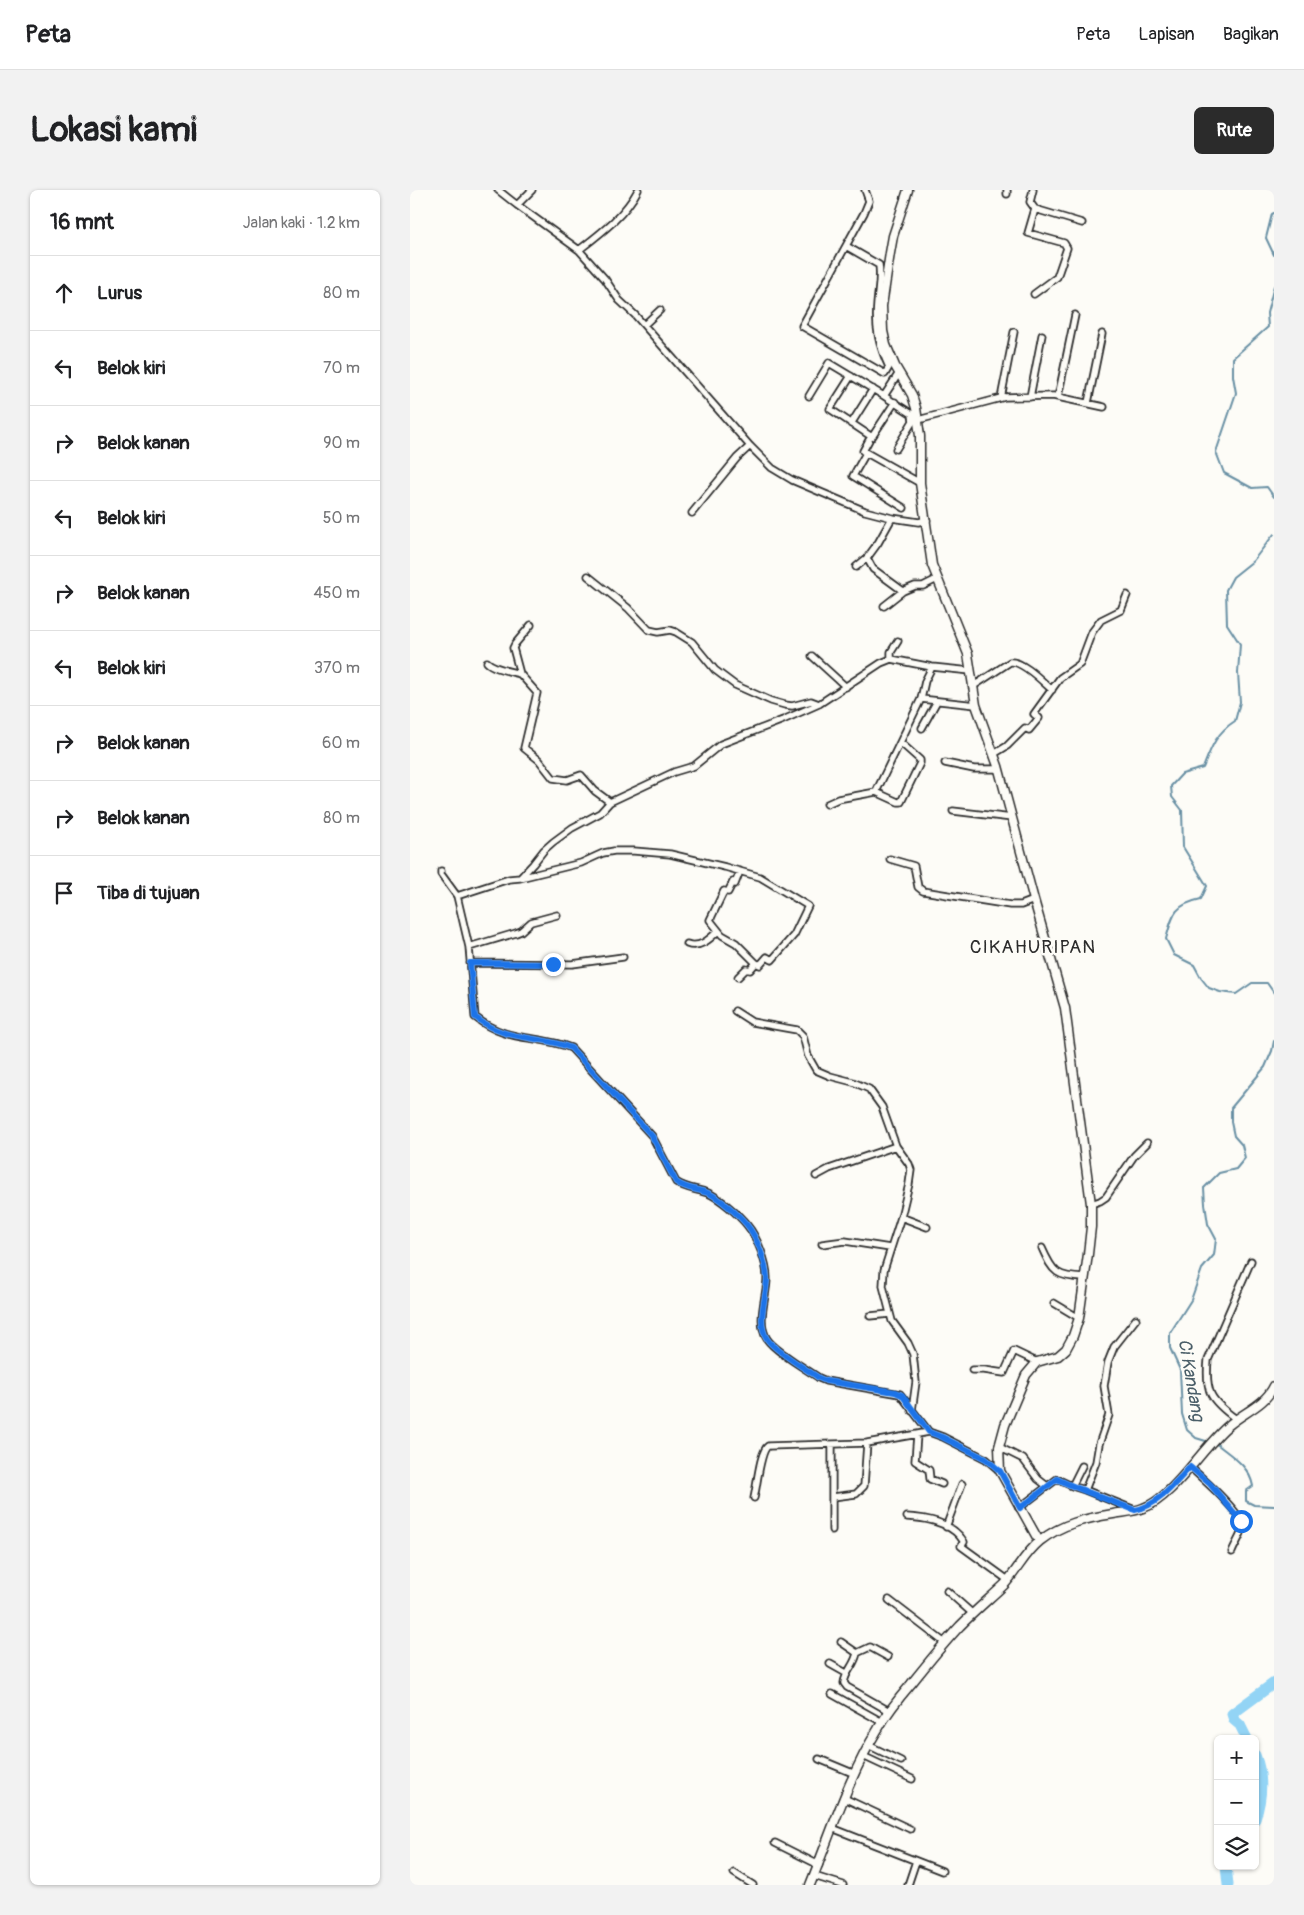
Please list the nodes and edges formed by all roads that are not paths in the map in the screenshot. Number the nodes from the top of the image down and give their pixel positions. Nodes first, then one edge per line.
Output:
1 (498, 190) edge
2 (532, 190) edge
3 (638, 190) edge
4 (865, 190) edge
5 (908, 190) edge
6 (1033, 190) edge
7 (517, 204) junction
8 (1035, 209) junction
9 (1082, 222) dead end
10 (846, 246) junction
11 (579, 250) junction
12 (1034, 294) dead end
13 (660, 310) dead end
14 (1075, 315) dead end
15 (644, 325) junction
16 (1014, 332) dead end
17 (1102, 334) dead end
18 (1042, 335) dead end
19 (892, 365) junction
20 (899, 373) junction
21 (851, 376) junction
22 (873, 389) junction
23 (809, 396) dead end
24 (884, 396) junction
25 (1030, 397) junction
26 (1058, 397) junction
27 (1000, 398) junction
28 (895, 402) junction
29 (1088, 403) junction
30 (1104, 407) dead end
31 (918, 420) junction
32 (851, 424) junction
33 (869, 440) dead end
34 (750, 446) junction
35 (896, 449) dead end
36 (866, 453) junction
37 (920, 483) junction
38 (904, 508) dead end
39 (692, 513) dead end
40 (892, 518) junction
41 (926, 520) junction
42 (868, 558) junction
43 (856, 567) dead end
44 (588, 576) dead end
45 (937, 579) junction
46 (903, 591) junction
47 (1127, 595) dead end
48 (884, 606) dead end
49 (531, 625) dead end
50 (898, 641) dead end
51 (812, 656) dead end
52 (891, 659) junction
53 (487, 662) dead end
54 (932, 667) junction
55 (971, 671) junction
56 (520, 674) junction
57 (846, 687) junction
58 (972, 687) junction
59 (1052, 690) junction
60 (921, 699) junction
61 (937, 701) junction
62 (819, 704) junction
63 (976, 705) junction
64 (922, 728) dead end
65 (901, 743) junction
66 (994, 754) junction
67 (946, 763) dead end
68 (999, 769) junction
69 (876, 792) junction
70 (610, 802) junction
71 (827, 804) dead end
72 (953, 810) dead end
73 (1012, 818) junction
74 (890, 859) dead end
75 (441, 871) dead end
76 (740, 871) junction
77 (520, 878) junction
78 (457, 896) junction
79 (1034, 900) junction
80 (557, 915) dead end
81 (718, 931) junction
82 (687, 944) dead end
83 (469, 947) junction
84 (623, 957) dead end
85 (470, 963) junction
86 (756, 963) junction
87 (738, 977) dead end
88 (736, 1010) dead end
89 (1147, 1143) dead end
90 (896, 1146) junction
91 (816, 1176) dead end
92 (1091, 1204) junction
93 (901, 1217) junction
94 (927, 1227) dead end
95 (822, 1244) dead end
96 (890, 1248) junction
97 (1042, 1248) dead end
98 (1251, 1261) dead end
99 (1084, 1278) junction
100 (1054, 1303) dead end
101 (890, 1314) junction
102 (870, 1316) dead end
103 (1079, 1318) junction
104 (1136, 1319) dead end
105 (1040, 1361) junction
106 (972, 1370) dead end
107 (1274, 1386) edge
108 (912, 1411) junction
109 (1236, 1419) junction
110 (929, 1432) junction
111 (917, 1435) junction
112 (867, 1443) junction
113 (832, 1445) junction
114 (999, 1447) junction
115 (1082, 1466) dead end
116 (1190, 1467) junction
117 (1000, 1471) junction
118 (942, 1484) dead end
119 (962, 1484) dead end
120 (1047, 1486) junction
121 (1072, 1486) junction
122 (1085, 1490) junction
123 (833, 1497) junction
124 (754, 1498) dead end
125 (1020, 1508) junction
126 (1135, 1510) junction
127 (907, 1517) dead end
128 (946, 1527) junction
129 (832, 1530) dead end
130 (1039, 1542) junction
131 (1232, 1552) dead end
132 (1008, 1580) junction
133 (948, 1591) dead end
134 (889, 1600) dead end
135 (972, 1614) junction
136 (841, 1642) dead end
137 (945, 1643) junction
138 (857, 1654) junction
139 (888, 1657) dead end
140 (830, 1664) dead end
141 (846, 1673) junction
142 (832, 1694) dead end
143 (889, 1712) junction
144 (882, 1722) junction
145 (868, 1745) junction
146 (863, 1756) junction
147 (819, 1759) dead end
148 (902, 1761) dead end
149 (854, 1774) junction
150 (912, 1780) dead end
151 (844, 1798) junction
152 (832, 1828) junction
153 (910, 1829) dead end
154 (775, 1843) dead end
155 (916, 1861) junction
156 (819, 1865) junction
157 (942, 1871) dead end
158 (734, 1873) dead end
159 (814, 1876) junction
160 (753, 1885) edge
161 (810, 1885) edge
162 (843, 1885) edge
163 (908, 1885) edge

1 - 7 street
2 - 7 street
3 - 11 street
4 - 10 street
5 - 19 street
6 - 8 street
7 - 11 street
8 - 9 street
8 - 12 street
10 - 19 street
10 - 19 street
11 - 15 street
13 - 15 street
14 - 26 street
15 - 34 street
16 - 27 street
17 - 29 street
18 - 25 street
19 - 20 street
20 - 24 street
20 - 31 street
21 - 22 street
21 - 23 street
21 - 32 street
22 - 24 street
22 - 32 street
24 - 28 street
25 - 26 street
25 - 27 street
26 - 29 street
27 - 31 street
28 - 32 street
28 - 35 street
29 - 30 street
31 - 37 street
33 - 36 street
34 - 39 street
34 - 40 street
36 - 37 street
36 - 38 street
37 - 41 street
40 - 41 street
40 - 42 street
41 - 45 street
42 - 43 street
42 - 46 street
44 - 62 street
45 - 46 street
45 - 55 street
46 - 48 street
47 - 59 street
49 - 56 street
50 - 52 street
51 - 57 street
52 - 54 street
52 - 57 street
53 - 56 street
54 - 55 street
54 - 60 street
55 - 58 street
56 - 70 street
57 - 62 street
58 - 59 street
58 - 63 street
59 - 66 street
60 - 61 street
60 - 65 street
61 - 63 street
61 - 64 street
62 - 70 street
63 - 66 street
65 - 69 street
65 - 69 street
66 - 68 street
67 - 68 street
68 - 73 street
69 - 71 street
70 - 77 street
72 - 73 street
73 - 79 street
74 - 79 street
75 - 78 street
76 - 77 street
76 - 81 street
76 - 86 street
77 - 78 street
78 - 83 street
79 - 92 street
80 - 83 street
81 - 82 street
81 - 86 street
83 - 85 street
84 - 85 street
85 - 108 street
86 - 87 street
88 - 90 street
89 - 92 street
90 - 91 street
90 - 93 street
92 - 99 street
93 - 94 street
93 - 96 street
95 - 96 street
96 - 101 street
97 - 99 street
98 - 109 street
99 - 103 street
100 - 103 street
101 - 102 street
101 - 108 street
103 - 105 street
104 - 122 street
105 - 106 street
105 - 114 street
107 - 109 street
108 - 110 street
109 - 116 street
110 - 111 street
110 - 117 street
111 - 112 street
111 - 118 street
112 - 113 street
112 - 123 street
113 - 123 street
113 - 124 street
114 - 117 street
114 - 120 street
115 - 121 street
116 - 126 street
116 - 131 street
117 - 125 street
119 - 128 street
120 - 121 street
120 - 125 street
121 - 122 street
122 - 126 street
123 - 129 street
125 - 130 street
126 - 130 street
127 - 128 street
128 - 132 street
130 - 132 street
132 - 135 street
133 - 135 street
134 - 137 street
135 - 137 street
136 - 138 street
137 - 143 street
138 - 139 street
138 - 141 street
140 - 141 street
141 - 143 street
142 - 144 street
143 - 144 street
144 - 145 street
145 - 146 street
145 - 148 street
146 - 149 street
146 - 150 street
147 - 149 street
149 - 151 street
151 - 152 street
151 - 153 street
152 - 155 street
152 - 156 street
154 - 156 street
155 - 157 street
155 - 163 street
156 - 159 street
158 - 160 street
159 - 161 street
159 - 162 street

